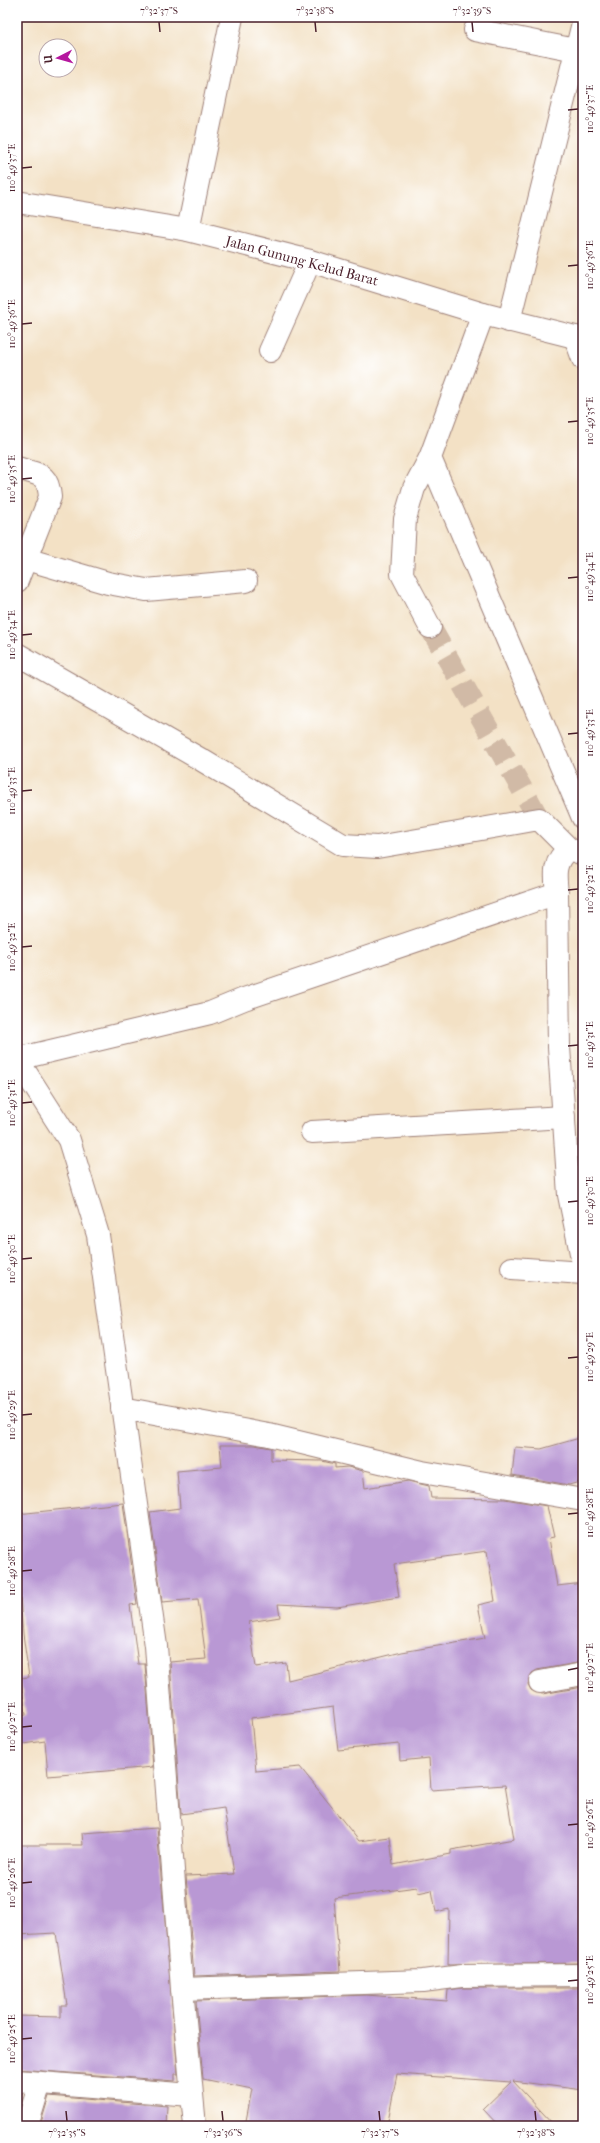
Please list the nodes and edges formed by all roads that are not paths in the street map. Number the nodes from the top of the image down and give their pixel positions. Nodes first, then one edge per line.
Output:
1 (232, 17) edge
2 (475, 30) dead end
3 (580, 38) edge
4 (17, 202) edge
5 (188, 230) junction
6 (310, 260) junction
7 (483, 314) junction
8 (509, 321) junction
9 (579, 338) edge
10 (270, 351) dead end
11 (583, 359) edge
12 (430, 458) junction
13 (17, 468) edge
14 (26, 559) junction
15 (17, 581) edge
16 (246, 581) dead end
17 (430, 627) tunnel mouth
18 (17, 654) edge
19 (583, 818) edge
20 (576, 851) edge
21 (557, 893) junction
22 (17, 1059) edge
23 (564, 1117) junction
24 (312, 1132) dead end
25 (583, 1262) edge
26 (512, 1268) dead end
27 (583, 1273) edge
28 (122, 1408) junction
29 (583, 1500) edge
30 (583, 1674) edge
31 (540, 1682) dead end
32 (583, 1975) edge
33 (182, 1989) junction
34 (17, 2081) edge
35 (40, 2084) junction
36 (191, 2095) junction
37 (27, 2126) edge
38 (195, 2126) edge

1 - 5 street
2 - 3 street
3 - 8 street
4 - 5 street, Jalan Gunung Kelud Barat
5 - 6 street, Jalan Gunung Kelud Barat
6 - 7 street, Jalan Gunung Kelud Barat
6 - 10 street
7 - 8 street, Jalan Gunung Kelud Barat
7 - 12 street
8 - 9 street, Jalan Gunung Kelud Barat
9 - 11 street
12 - 17 street
12 - 19 street
13 - 14 street
14 - 15 street
14 - 16 street
18 - 20 street
20 - 21 street
21 - 22 street
21 - 23 street
22 - 28 street
23 - 24 street
23 - 25 street
26 - 27 street
28 - 29 street
28 - 33 street
30 - 31 street
32 - 33 street
33 - 36 street
34 - 35 street
35 - 36 street
35 - 37 street
36 - 38 street

